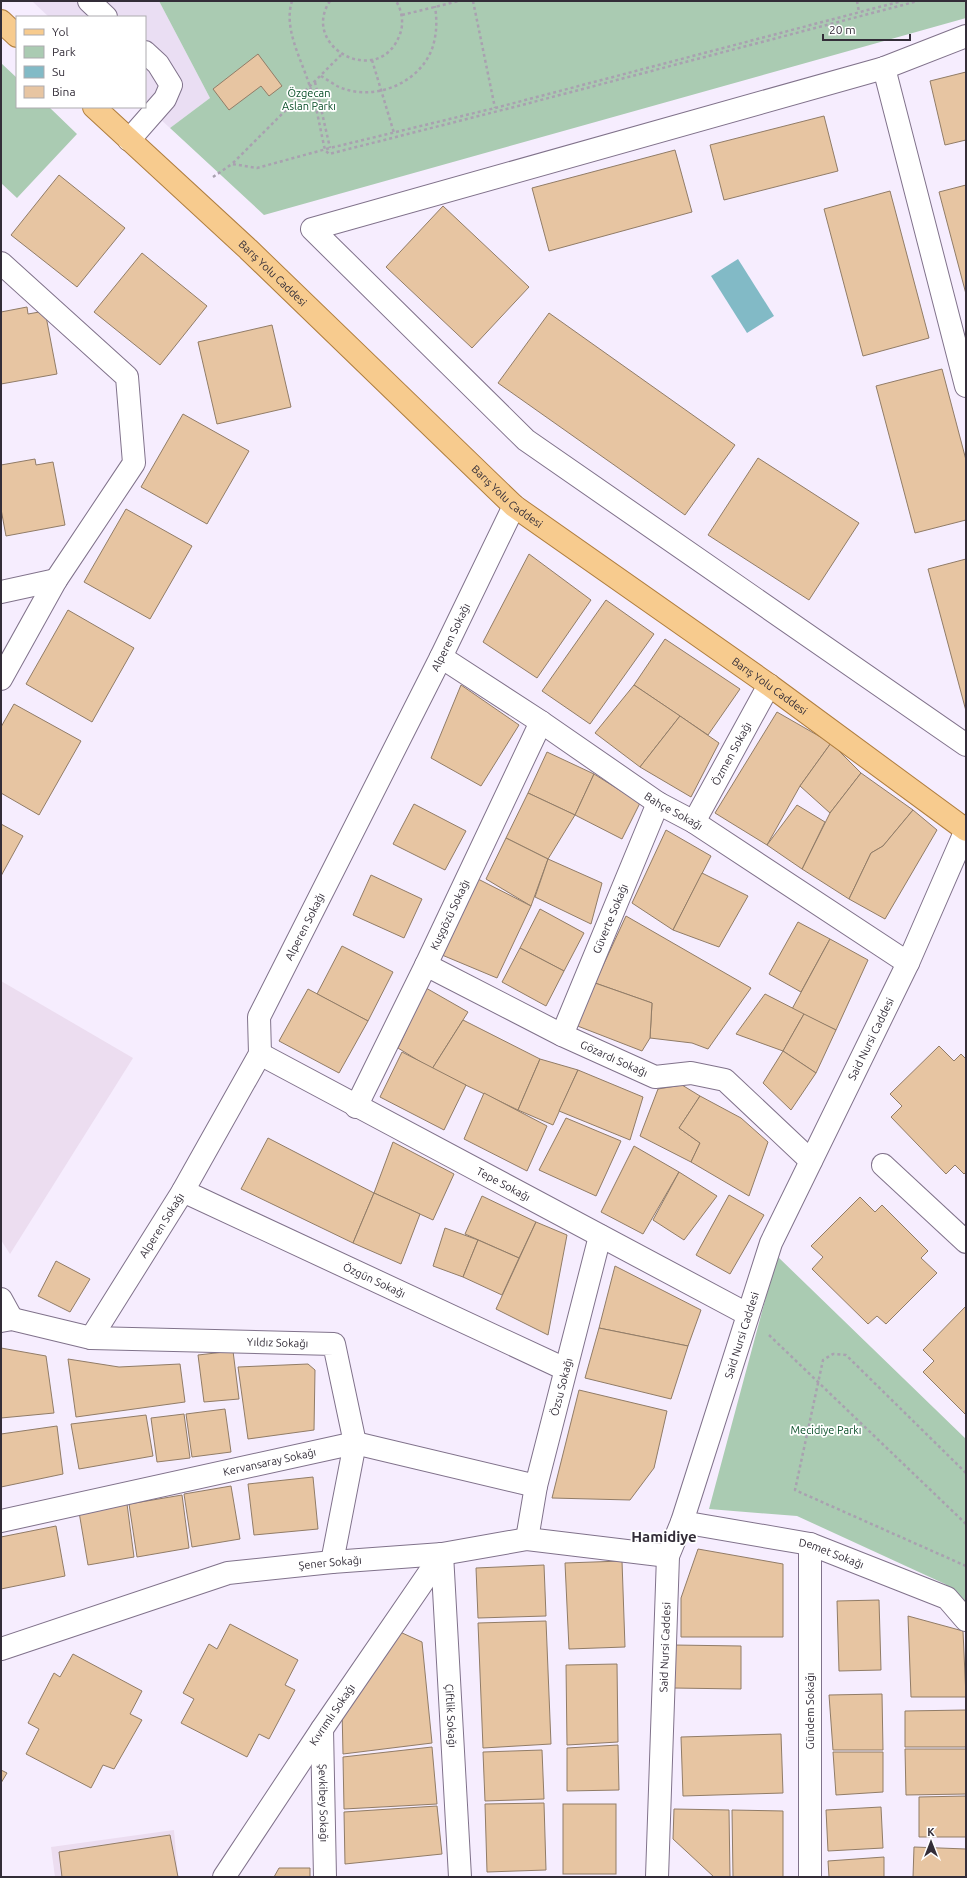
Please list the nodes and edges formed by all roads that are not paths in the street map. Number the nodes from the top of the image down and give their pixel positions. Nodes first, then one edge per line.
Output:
1 (88, 1) edge
2 (105, 16) edge
3 (1, 21) edge
4 (16, 35) edge
5 (966, 36) edge
6 (146, 53) edge
7 (884, 68) junction
8 (95, 108) edge
9 (129, 140) junction
10 (6, 273) edge
11 (966, 386) edge
12 (514, 506) junction
13 (56, 580) junction
14 (1, 592) edge
15 (441, 656) junction
16 (1, 679) edge
17 (769, 685) junction
18 (541, 722) junction
19 (966, 745) edge
20 (658, 804) junction
21 (694, 822) junction
22 (966, 830) edge
23 (908, 962) junction
24 (426, 965) junction
25 (562, 1035) junction
26 (260, 1054) junction
27 (356, 1107) junction
28 (811, 1161) junction
29 (883, 1165) dead end
30 (183, 1192) junction
31 (600, 1236) junction
32 (966, 1242) edge
33 (1, 1299) edge
34 (747, 1314) junction
35 (6, 1320) edge
36 (91, 1338) junction
37 (565, 1369) junction
38 (355, 1443) junction
39 (536, 1486) junction
40 (1, 1521) edge
41 (682, 1522) junction
42 (527, 1539) junction
43 (810, 1544) junction
44 (442, 1554) junction
45 (668, 1556) junction
46 (332, 1562) junction
47 (966, 1620) edge
48 (1, 1649) edge
49 (322, 1729) junction
50 (224, 1877) edge
51 (325, 1877) edge
52 (460, 1877) edge
53 (656, 1877) edge
54 (810, 1877) edge

1 - 2 street
3 - 4 main road
5 - 7 street
6 - 9 street
7 - 11 street
7 - 19 street
8 - 9 main road, Barış Yolu Caddesi
9 - 12 main road, Barış Yolu Caddesi
10 - 13 street
12 - 15 street, Alperen Sokağı
12 - 17 main road, Barış Yolu Caddesi
13 - 14 street
13 - 16 street
15 - 18 street, Bahçe Sokağı
15 - 26 street, Alperen Sokağı
17 - 21 street, Özmen Sokağı
17 - 22 main road, Barış Yolu Caddesi
18 - 20 street, Bahçe Sokağı
18 - 24 street, Kuşgözü Sokağı
20 - 21 street, Bahçe Sokağı
20 - 25 street, Güverte Sokağı
21 - 23 street, Bahçe Sokağı
22 - 23 street, Said Nursi Caddesi
23 - 28 street, Said Nursi Caddesi
24 - 25 street, Gözardı Sokağı
24 - 27 street, Kuşgözü Sokağı
25 - 28 street, Gözardı Sokağı
26 - 27 street, Tepe Sokağı
26 - 30 street, Alperen Sokağı
27 - 31 street, Tepe Sokağı
28 - 34 street, Said Nursi Caddesi
29 - 32 street
30 - 36 street, Alperen Sokağı
30 - 37 street, Özgün Sokağı
31 - 34 street, Tepe Sokağı
31 - 37 street, Özsu Sokağı
33 - 35 street
34 - 41 street, Said Nursi Caddesi
35 - 36 street, Yıldız Sokağı
36 - 38 street, Yıldız Sokağı
37 - 39 street, Özsu Sokağı
38 - 39 street, Kervansaray Sokağı
38 - 40 street, Kervansaray Sokağı
38 - 46 street, Yıldız Sokağı
39 - 42 street, Özsu Sokağı
41 - 43 street, Demet Sokağı
41 - 45 street, Said Nursi Caddesi
42 - 44 street, Şener Sokağı
42 - 45 street, Şener Sokağı
43 - 47 street, Demet Sokağı
43 - 54 street, Gündem Sokağı
44 - 46 street, Şener Sokağı
44 - 49 street, Kıvrımlı Sokağı
44 - 52 street, Çiftlik Sokağı
45 - 53 street, Said Nursi Caddesi
46 - 48 street, Şener Sokağı
49 - 50 street, Kıvrımlı Sokağı
49 - 51 street, Şevkibey Sokağı

